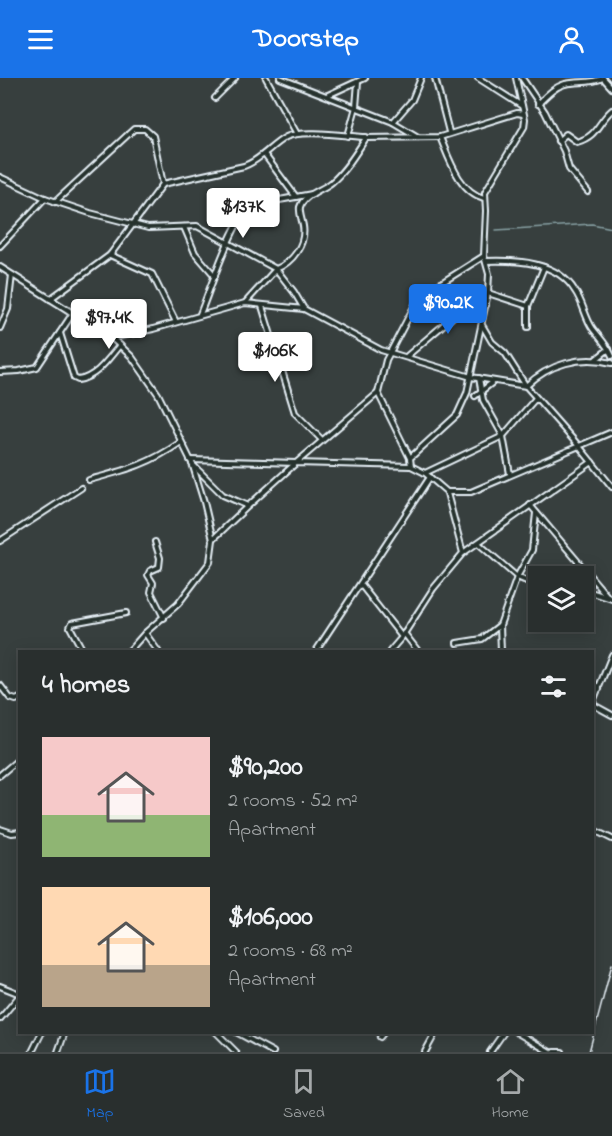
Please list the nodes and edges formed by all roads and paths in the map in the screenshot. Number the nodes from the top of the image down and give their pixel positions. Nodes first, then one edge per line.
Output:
1 (235, 78) edge
2 (266, 78) edge
3 (280, 78) edge
4 (365, 78) edge
5 (421, 78) edge
6 (435, 78) edge
7 (478, 78) edge
8 (516, 78) edge
9 (522, 78) edge
10 (603, 78) edge
11 (358, 82) junction
12 (612, 88) edge
13 (328, 95) junction
14 (215, 98) dead end
15 (538, 104) junction
16 (356, 107) junction
17 (522, 107) junction
18 (612, 110) edge
19 (523, 114) junction
20 (393, 122) junction
21 (449, 133) junction
22 (297, 134) junction
23 (348, 136) junction
24 (418, 137) junction
25 (440, 137) junction
26 (366, 138) junction
27 (558, 141) junction
28 (264, 154) junction
29 (0, 177) edge
30 (164, 184) junction
31 (588, 192) dead end
32 (312, 194) junction
33 (296, 197) junction
34 (45, 198) junction
35 (484, 198) junction
36 (55, 202) junction
37 (135, 225) junction
38 (184, 227) junction
39 (229, 244) junction
40 (0, 246) edge
41 (110, 255) junction
42 (484, 256) junction
43 (486, 261) junction
44 (0, 267) edge
45 (544, 267) junction
46 (276, 269) junction
47 (12, 275) junction
48 (215, 276) junction
49 (488, 292) junction
50 (50, 299) junction
51 (245, 303) junction
52 (486, 305) junction
53 (262, 306) junction
54 (528, 306) junction
55 (304, 309) junction
56 (73, 314) junction
57 (200, 314) junction
58 (176, 322) junction
59 (482, 325) junction
60 (528, 327) dead end
61 (0, 328) edge
62 (60, 333) junction
63 (112, 338) junction
64 (120, 345) junction
65 (609, 349) junction
66 (391, 351) junction
67 (406, 356) junction
68 (612, 356) edge
69 (596, 359) junction
70 (612, 363) edge
71 (0, 372) edge
72 (471, 377) junction
73 (478, 377) junction
74 (494, 382) junction
75 (526, 387) junction
76 (481, 390) junction
77 (378, 393) junction
78 (467, 393) junction
79 (475, 396) junction
80 (536, 398) junction
81 (483, 400) junction
82 (612, 432) edge
83 (503, 436) junction
84 (321, 440) junction
85 (181, 442) junction
86 (579, 446) junction
87 (410, 458) junction
88 (191, 462) junction
89 (592, 462) junction
90 (296, 463) junction
91 (411, 466) junction
92 (425, 473) junction
93 (510, 474) junction
94 (430, 477) junction
95 (89, 480) dead end
96 (610, 481) edge
97 (612, 487) edge
98 (81, 488) dead end
99 (447, 492) junction
100 (530, 505) junction
101 (248, 506) junction
102 (536, 513) junction
103 (213, 540) junction
104 (0, 541) edge
105 (155, 542) dead end
106 (478, 543) junction
107 (463, 553) junction
108 (517, 577) junction
109 (528, 582) edge
110 (361, 585) junction
111 (594, 594) edge
112 (610, 598) edge
113 (126, 613) dead end
114 (164, 618) junction
115 (500, 625) junction
116 (145, 633) junction
117 (403, 635) junction
118 (457, 643) dead end
119 (82, 650) edge
120 (130, 650) edge
121 (157, 650) edge
122 (317, 650) edge
123 (391, 650) edge
124 (417, 650) edge
125 (501, 650) edge
126 (612, 656) edge
127 (594, 684) edge
128 (0, 685) edge
129 (599, 689) junction
130 (18, 699) edge
131 (594, 700) edge
132 (594, 705) edge
133 (612, 715) edge
134 (18, 760) edge
135 (0, 775) edge
136 (0, 829) edge
137 (594, 830) edge
138 (18, 832) edge
139 (612, 839) edge
140 (0, 987) edge
141 (18, 993) edge
142 (18, 996) edge
143 (0, 1019) edge
144 (41, 1034) edge
145 (63, 1034) edge
146 (218, 1034) edge
147 (240, 1034) edge
148 (382, 1034) edge
149 (435, 1034) edge
150 (503, 1034) edge
151 (520, 1034) edge
152 (380, 1037) dead end
153 (492, 1051) edge
154 (32, 1052) edge
155 (58, 1052) edge
156 (236, 1052) edge
157 (273, 1052) edge
158 (425, 1052) edge
159 (552, 1052) edge
160 (562, 1052) edge

1 - 14 street
2 - 22 street
3 - 13 street
4 - 11 street
5 - 20 street
6 - 21 street
7 - 17 street
8 - 17 street
9 - 15 street
10 - 12 street
10 - 15 street
11 - 13 street
11 - 16 street
13 - 16 street
15 - 27 street
16 - 20 street
16 - 23 street
17 - 19 street
18 - 27 street
19 - 21 street
19 - 35 street
20 - 24 street
21 - 25 street
22 - 23 street
22 - 28 street
23 - 26 street
24 - 25 street
24 - 26 street
25 - 35 street
26 - 32 street
27 - 31 street
28 - 30 street
28 - 33 street
29 - 34 street
30 - 36 street
30 - 37 street
32 - 33 street
32 - 46 street
33 - 39 street
34 - 36 street
34 - 40 street
35 - 42 street
36 - 37 street
37 - 38 street
37 - 41 street
38 - 39 street
38 - 48 street
39 - 46 street
39 - 48 street
41 - 50 street
41 - 58 street
42 - 43 street
42 - 66 street
43 - 45 street
43 - 49 street
44 - 47 street
45 - 54 street
45 - 65 street
46 - 51 street
46 - 55 street
47 - 50 street
47 - 61 street
48 - 57 street
49 - 52 street
49 - 54 street
50 - 56 street
51 - 53 street
51 - 57 street
52 - 59 street
52 - 67 street
53 - 55 street
53 - 84 street
54 - 60 street
55 - 66 street
56 - 62 street
56 - 63 street
57 - 58 street
58 - 63 street
59 - 72 street
59 - 75 street
62 - 64 street
62 - 71 street
63 - 64 street
64 - 85 street
65 - 68 street
65 - 69 street
66 - 67 street
66 - 77 street
67 - 72 street
69 - 70 street
69 - 75 street
72 - 73 street
72 - 78 street
73 - 74 street
73 - 76 street
74 - 75 street
74 - 76 street
75 - 80 street
76 - 79 street
76 - 81 street
77 - 84 street
77 - 87 street
78 - 79 street
78 - 87 street
79 - 81 street
80 - 83 street
80 - 86 street
81 - 83 street
82 - 86 street
83 - 92 street
83 - 93 street
84 - 90 street
85 - 88 street
85 - 95 street
86 - 89 street
86 - 93 street
87 - 91 street
88 - 90 street
88 - 101 street
88 - 103 street
89 - 96 street
89 - 100 street
90 - 91 street
90 - 101 street
91 - 92 street
92 - 94 street
93 - 99 street
94 - 99 street
94 - 110 street
96 - 97 street
98 - 104 street
99 - 107 street
100 - 102 street
100 - 106 street
101 - 103 street
102 - 108 street
102 - 112 street
103 - 114 street
105 - 114 street
106 - 107 street
106 - 108 street
107 - 117 street
108 - 109 street
108 - 115 street
110 - 117 street
110 - 122 street
111 - 112 street
113 - 119 street
114 - 116 street
115 - 118 street
115 - 125 street
116 - 120 street
116 - 121 street
117 - 123 street
117 - 124 street
126 - 129 street
127 - 129 street
128 - 130 street
129 - 131 street
132 - 133 street
134 - 135 street
136 - 138 street
137 - 139 street
140 - 141 street
142 - 143 street
144 - 154 street
145 - 155 street
146 - 156 street
147 - 157 street
148 - 152 street
149 - 158 street
150 - 153 street
151 - 159 street
159 - 160 street

